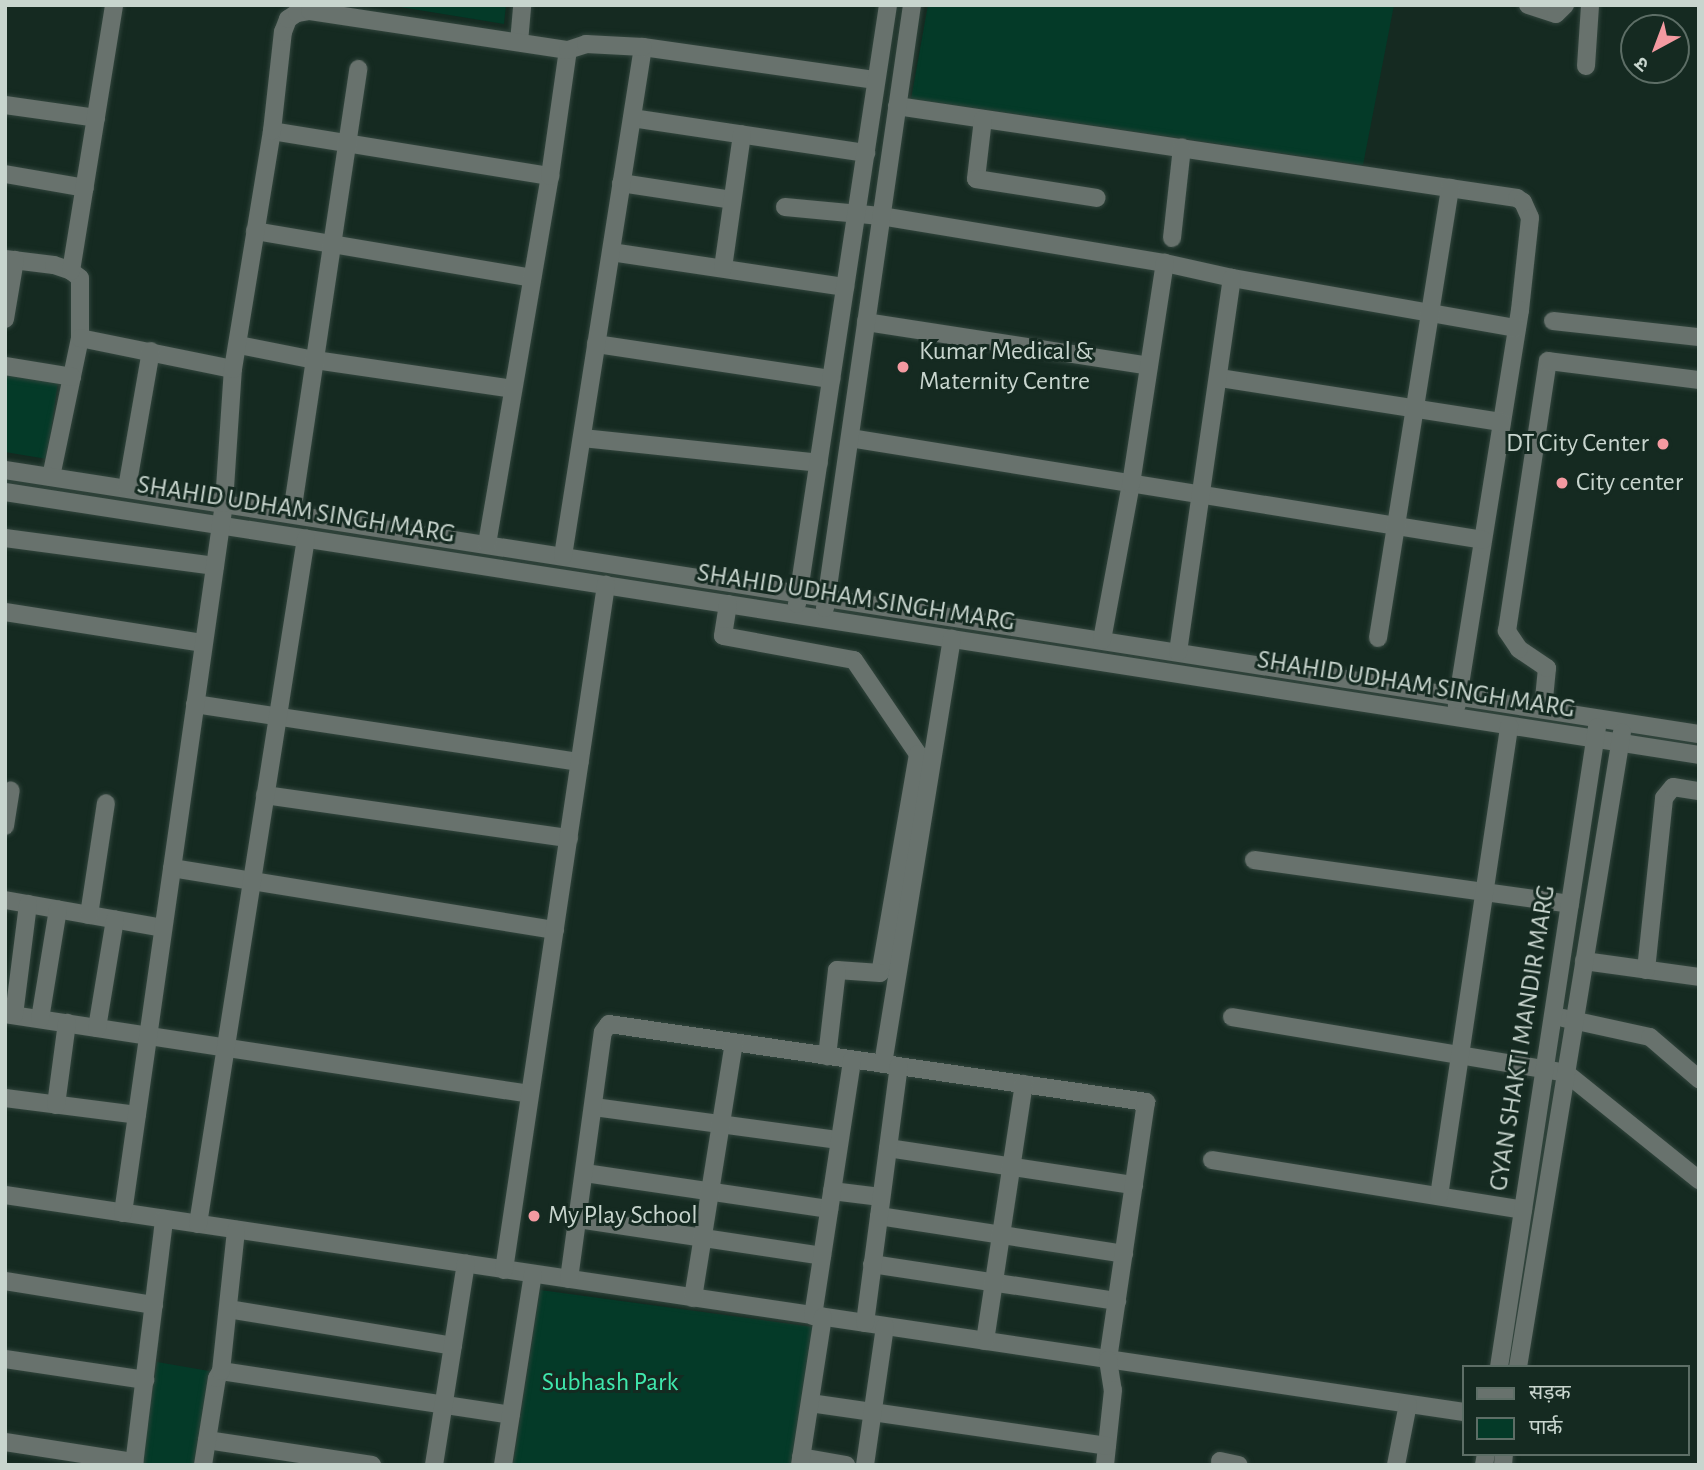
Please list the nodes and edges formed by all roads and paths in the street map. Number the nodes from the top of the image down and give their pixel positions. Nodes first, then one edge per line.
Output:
1 (114, 5) edge
2 (523, 5) edge
3 (888, 5) edge
4 (912, 5) edge
5 (1528, 5) edge
6 (1565, 5) edge
7 (1590, 5) edge
8 (519, 42) junction
9 (643, 47) junction
10 (568, 50) junction
11 (1586, 66) dead end
12 (358, 69) dead end
13 (876, 80) junction
14 (5, 105) edge
15 (897, 106) junction
16 (96, 118) junction
17 (632, 118) junction
18 (983, 119) junction
19 (272, 131) junction
20 (742, 134) junction
21 (346, 145) junction
22 (1182, 148) junction
23 (866, 153) junction
24 (5, 174) edge
25 (550, 176) junction
26 (621, 183) junction
27 (85, 188) junction
28 (1450, 188) junction
29 (1097, 198) dead end
30 (733, 200) junction
31 (785, 207) dead end
32 (856, 215) junction
33 (881, 216) junction
34 (255, 231) junction
35 (1172, 238) dead end
36 (331, 245) junction
37 (611, 252) junction
38 (10, 260) edge
39 (1166, 263) junction
40 (723, 268) junction
41 (71, 271) junction
42 (533, 278) junction
43 (1232, 278) junction
44 (845, 286) junction
45 (1427, 314) junction
46 (5, 319) edge
47 (1553, 321) dead end
48 (866, 322) junction
49 (1517, 328) junction
50 (1699, 337) edge
51 (80, 338) junction
52 (596, 344) junction
53 (239, 345) junction
54 (151, 351) junction
55 (315, 360) junction
56 (5, 366) edge
57 (1149, 366) junction
58 (233, 369) junction
59 (72, 377) junction
60 (1220, 378) junction
61 (831, 379) junction
62 (1699, 380) edge
63 (513, 389) junction
64 (1415, 408) junction
65 (1502, 422) junction
66 (582, 438) junction
67 (850, 438) junction
68 (819, 463) junction
69 (5, 470) edge
70 (51, 477) junction
71 (1131, 484) junction
72 (127, 488) junction
73 (5, 492) edge
74 (1202, 495) junction
75 (224, 503) junction
76 (292, 513) junction
77 (221, 525) junction
78 (1397, 526) junction
79 (5, 538) edge
80 (306, 538) junction
81 (1483, 540) junction
82 (487, 544) junction
83 (563, 556) junction
84 (215, 566) junction
85 (606, 585) junction
86 (799, 593) junction
87 (827, 597) junction
88 (728, 604) junction
89 (5, 612) edge
90 (796, 614) junction
91 (824, 619) junction
92 (1378, 638) dead end
93 (952, 639) junction
94 (1102, 640) junction
95 (204, 643) junction
96 (1178, 652) junction
97 (1458, 696) junction
98 (195, 704) junction
99 (1543, 709) junction
100 (278, 716) junction
101 (1599, 717) junction
102 (1455, 718) junction
103 (1623, 721) junction
104 (1509, 726) junction
105 (1699, 734) edge
106 (1595, 739) junction
107 (1620, 743) junction
108 (1699, 755) edge
109 (580, 762) junction
110 (11, 790) dead end
111 (1699, 791) edge
112 (265, 795) junction
113 (106, 803) dead end
114 (5, 826) edge
115 (569, 838) junction
116 (1254, 860) dead end
117 (172, 868) junction
118 (252, 881) junction
119 (1484, 892) junction
120 (5, 900) edge
121 (28, 904) junction
122 (1570, 904) junction
123 (58, 909) junction
124 (89, 915) junction
125 (115, 919) junction
126 (163, 928) junction
127 (555, 930) junction
128 (1584, 961) junction
129 (1646, 970) junction
130 (1699, 977) edge
131 (9, 1014) edge
132 (1553, 1016) junction
133 (1232, 1017) dead end
134 (40, 1019) junction
135 (1574, 1020) junction
136 (67, 1023) junction
137 (97, 1028) junction
138 (148, 1036) junction
139 (734, 1043) junction
140 (226, 1048) junction
141 (1460, 1055) junction
142 (827, 1056) junction
143 (852, 1060) junction
144 (891, 1065) junction
145 (1545, 1068) junction
146 (1566, 1073) junction
147 (1699, 1079) edge
148 (1024, 1084) junction
149 (530, 1094) junction
150 (5, 1098) edge
151 (56, 1105) junction
152 (594, 1107) junction
153 (137, 1115) junction
154 (721, 1124) junction
155 (839, 1140) junction
156 (888, 1148) junction
157 (1212, 1160) dead end
158 (1012, 1166) junction
159 (585, 1173) junction
160 (1699, 1180) edge
161 (1134, 1185) junction
162 (710, 1191) junction
163 (5, 1195) edge
164 (1439, 1196) junction
165 (881, 1197) junction
166 (831, 1200) junction
167 (1523, 1210) junction
168 (123, 1213) junction
169 (879, 1216) junction
170 (164, 1219) junction
171 (578, 1219) junction
172 (198, 1224) junction
173 (236, 1230) junction
174 (1001, 1235) junction
175 (702, 1239) junction
176 (1124, 1254) junction
177 (822, 1256) junction
178 (467, 1264) junction
179 (872, 1264) junction
180 (504, 1270) junction
181 (533, 1274) junction
182 (569, 1279) junction
183 (5, 1281) edge
184 (994, 1282) junction
185 (693, 1298) junction
186 (1117, 1301) junction
187 (154, 1305) junction
188 (228, 1309) junction
189 (818, 1316) junction
190 (864, 1323) junction
191 (885, 1326) junction
192 (985, 1341) junction
193 (453, 1346) junction
194 (5, 1359) edge
195 (1108, 1360) junction
196 (1499, 1365) edge
197 (1518, 1365) edge
198 (222, 1371) junction
199 (145, 1380) junction
200 (810, 1404) junction
201 (1408, 1404) junction
202 (444, 1405) junction
203 (873, 1412) junction
204 (1462, 1412) edge
205 (511, 1415) junction
206 (207, 1440) junction
207 (5, 1442) edge
208 (1107, 1446) junction
209 (801, 1461) edge
210 (1220, 1461) dead end
211 (134, 1463) edge
212 (203, 1465) edge
213 (372, 1465) edge
214 (434, 1465) edge
215 (503, 1465) edge
216 (846, 1465) edge
217 (865, 1465) edge
218 (1105, 1465) edge
219 (1239, 1465) edge
220 (1396, 1465) edge

1 - 16 street
2 - 8 street
3 - 13 street
4 - 15 street
5 - 6 street
7 - 11 street
8 - 10 street
8 - 19 street
9 - 10 street
9 - 13 street
9 - 17 street
10 - 25 street
12 - 21 street
13 - 23 street
14 - 16 street
15 - 18 street
15 - 33 street
16 - 27 street
17 - 20 street
17 - 26 street
18 - 22 street
18 - 29 street
19 - 21 street
19 - 34 street
20 - 23 street
20 - 30 street
21 - 25 street
21 - 36 street
22 - 28 street
22 - 35 street
23 - 32 street
24 - 27 street
25 - 42 street
26 - 30 street
26 - 37 street
27 - 41 street
28 - 45 street
28 - 49 street
30 - 40 street
31 - 32 street
32 - 33 street
32 - 44 street
33 - 39 street
33 - 48 street
34 - 36 street
34 - 53 street
36 - 42 street
36 - 55 street
37 - 40 street
37 - 52 street
38 - 41 street
38 - 46 street
39 - 43 street
39 - 57 street
40 - 44 street
41 - 51 street
42 - 63 street
43 - 45 street
43 - 60 street
44 - 61 street
45 - 49 street
45 - 64 street
47 - 50 street
48 - 57 street
48 - 67 street
49 - 65 street
51 - 54 street
51 - 59 street
52 - 61 street
52 - 66 street
53 - 55 street
53 - 58 street
54 - 58 street
54 - 72 street
55 - 63 street
55 - 76 street
56 - 59 street
57 - 71 street
58 - 75 street
59 - 70 street
60 - 64 street
60 - 74 street
61 - 68 street
62 - 99 street
63 - 82 street
64 - 65 street
64 - 78 street
65 - 81 street
66 - 68 street
66 - 83 street
67 - 71 street
67 - 87 street
68 - 86 street
69 - 70 street, SHAHID UDHAM SINGH MARG
70 - 72 street, SHAHID UDHAM SINGH MARG
71 - 74 street
71 - 94 street
72 - 75 street, SHAHID UDHAM SINGH MARG
73 - 77 street, SHAHID UDHAM SINGH MARG
74 - 78 street
74 - 96 street
75 - 76 street, SHAHID UDHAM SINGH MARG
75 - 77 street
76 - 82 street, SHAHID UDHAM SINGH MARG
77 - 80 street, SHAHID UDHAM SINGH MARG
77 - 84 street
78 - 81 street
78 - 92 street
79 - 84 street
80 - 85 street, SHAHID UDHAM SINGH MARG
80 - 100 street
81 - 97 street
82 - 83 street, SHAHID UDHAM SINGH MARG
83 - 86 street, SHAHID UDHAM SINGH MARG
84 - 95 street
85 - 88 street, SHAHID UDHAM SINGH MARG
85 - 109 street
86 - 87 street, SHAHID UDHAM SINGH MARG
86 - 90 street
87 - 91 street
87 - 94 street, SHAHID UDHAM SINGH MARG
88 - 90 street, SHAHID UDHAM SINGH MARG
88 - 142 street
89 - 95 street
90 - 91 street, SHAHID UDHAM SINGH MARG
91 - 93 street, SHAHID UDHAM SINGH MARG
93 - 102 street, SHAHID UDHAM SINGH MARG
93 - 144 street
94 - 96 street, SHAHID UDHAM SINGH MARG
95 - 98 street
96 - 97 street, SHAHID UDHAM SINGH MARG
97 - 99 street, SHAHID UDHAM SINGH MARG
97 - 102 street
98 - 100 street
98 - 117 street
99 - 101 street, SHAHID UDHAM SINGH MARG
100 - 109 street
100 - 112 street
101 - 103 street, SHAHID UDHAM SINGH MARG
101 - 106 street, GYAN SHAKTI MANDIR MARG
102 - 104 street, SHAHID UDHAM SINGH MARG
103 - 105 street, SHAHID UDHAM SINGH MARG
103 - 107 street, GYAN SHAKTI MANDIR MARG
104 - 106 street, SHAHID UDHAM SINGH MARG
104 - 119 street
106 - 107 street, SHAHID UDHAM SINGH MARG
106 - 122 street, GYAN SHAKTI MANDIR MARG
107 - 108 street, SHAHID UDHAM SINGH MARG
107 - 128 street, GYAN SHAKTI MANDIR MARG
109 - 115 street
110 - 114 street
111 - 129 street
112 - 115 street
112 - 118 street
113 - 124 street
115 - 127 street
116 - 119 street
117 - 118 street
117 - 126 street
118 - 127 street
118 - 140 street
119 - 122 street
119 - 141 street
120 - 121 street
121 - 123 street
121 - 131 street
122 - 132 street, GYAN SHAKTI MANDIR MARG
123 - 124 street
123 - 134 street
124 - 125 street
125 - 126 street
125 - 137 street
126 - 138 street
127 - 149 street
128 - 129 street
128 - 135 street, GYAN SHAKTI MANDIR MARG
129 - 130 street
131 - 134 street
132 - 135 street
132 - 145 street, GYAN SHAKTI MANDIR MARG
133 - 141 street
134 - 136 street
135 - 146 street, GYAN SHAKTI MANDIR MARG
135 - 147 street
136 - 137 street
136 - 151 street
137 - 138 street
138 - 140 street
138 - 153 street
139 - 142 street
139 - 152 street
139 - 154 street
140 - 149 street
140 - 172 street
141 - 145 street
141 - 164 street
142 - 143 street
143 - 144 street
143 - 155 street
144 - 148 street
144 - 156 street
145 - 146 street
145 - 167 street, GYAN SHAKTI MANDIR MARG
146 - 160 street
146 - 197 street, GYAN SHAKTI MANDIR MARG
148 - 158 street
148 - 161 street
149 - 180 street
150 - 151 street
151 - 153 street
152 - 154 street
152 - 159 street
153 - 168 street
154 - 155 street
154 - 162 street
155 - 166 street
156 - 158 street
156 - 165 street
157 - 164 street
158 - 161 street
158 - 174 street
159 - 162 street
159 - 171 street
161 - 176 street
162 - 166 street
162 - 175 street
163 - 168 street
164 - 167 street
165 - 166 street
165 - 169 street
166 - 177 street
167 - 196 street, GYAN SHAKTI MANDIR MARG
168 - 170 street
169 - 174 street
169 - 179 street
170 - 172 street
170 - 187 street
171 - 175 street
171 - 182 street
172 - 173 street
173 - 178 street
173 - 188 street
174 - 176 street
174 - 184 street
175 - 177 street
175 - 185 street
176 - 186 street
177 - 189 street
178 - 180 street
178 - 193 street
179 - 184 street
179 - 190 street
180 - 181 street
181 - 182 street
181 - 205 street
182 - 185 street
183 - 187 street
184 - 186 street
184 - 192 street
185 - 189 street
186 - 195 street
187 - 199 street
188 - 193 street
188 - 198 street
189 - 190 street
189 - 200 street
190 - 191 street
191 - 192 street
191 - 203 street
192 - 195 street
193 - 202 street
194 - 199 street
195 - 201 street
195 - 208 street
198 - 202 street
198 - 206 street
199 - 211 street
200 - 203 street
200 - 209 street
201 - 204 street
201 - 220 street
202 - 205 street
202 - 214 street
203 - 208 street
203 - 217 street
205 - 215 street
206 - 212 street
206 - 213 street
207 - 211 street
208 - 218 street
209 - 216 street
210 - 219 street

